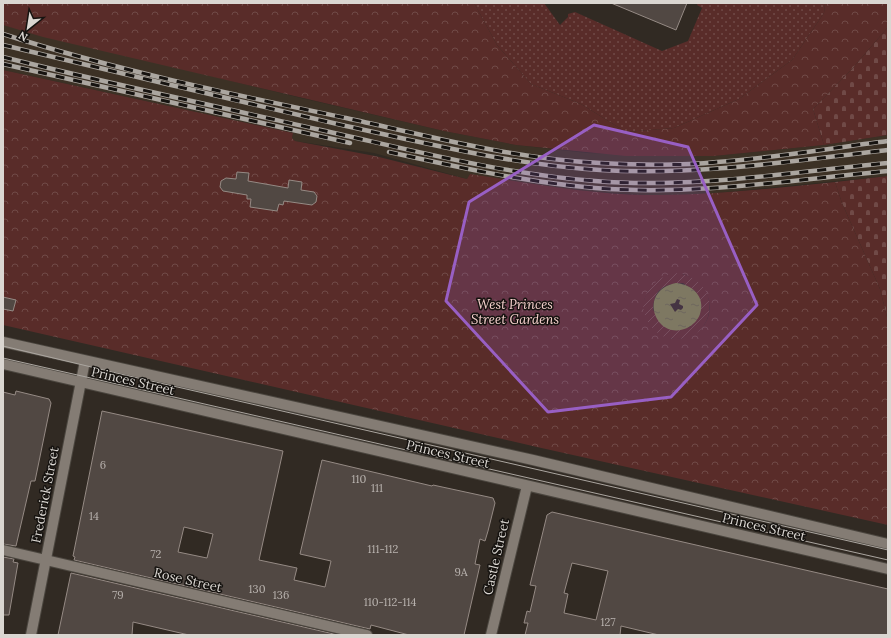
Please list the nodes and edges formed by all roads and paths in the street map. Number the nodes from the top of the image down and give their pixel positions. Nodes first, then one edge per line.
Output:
1 (3, 342) edge
2 (85, 361) junction
3 (3, 364) edge
4 (80, 382) junction
5 (527, 486) junction
6 (888, 544) edge
7 (3, 550) edge
8 (45, 560) junction
9 (888, 569) edge
10 (31, 635) edge
11 (367, 635) edge
12 (491, 635) edge

1 - 2 street, Princes Street
2 - 4 street, Frederick Street
2 - 6 street, Princes Street
3 - 4 street, Princes Street
4 - 5 street, Princes Street
4 - 8 street, Frederick Street
5 - 9 street, Princes Street
5 - 12 street, Castle Street
7 - 8 street, Rose Street
8 - 10 street, Frederick Street
8 - 11 street, Rose Street

